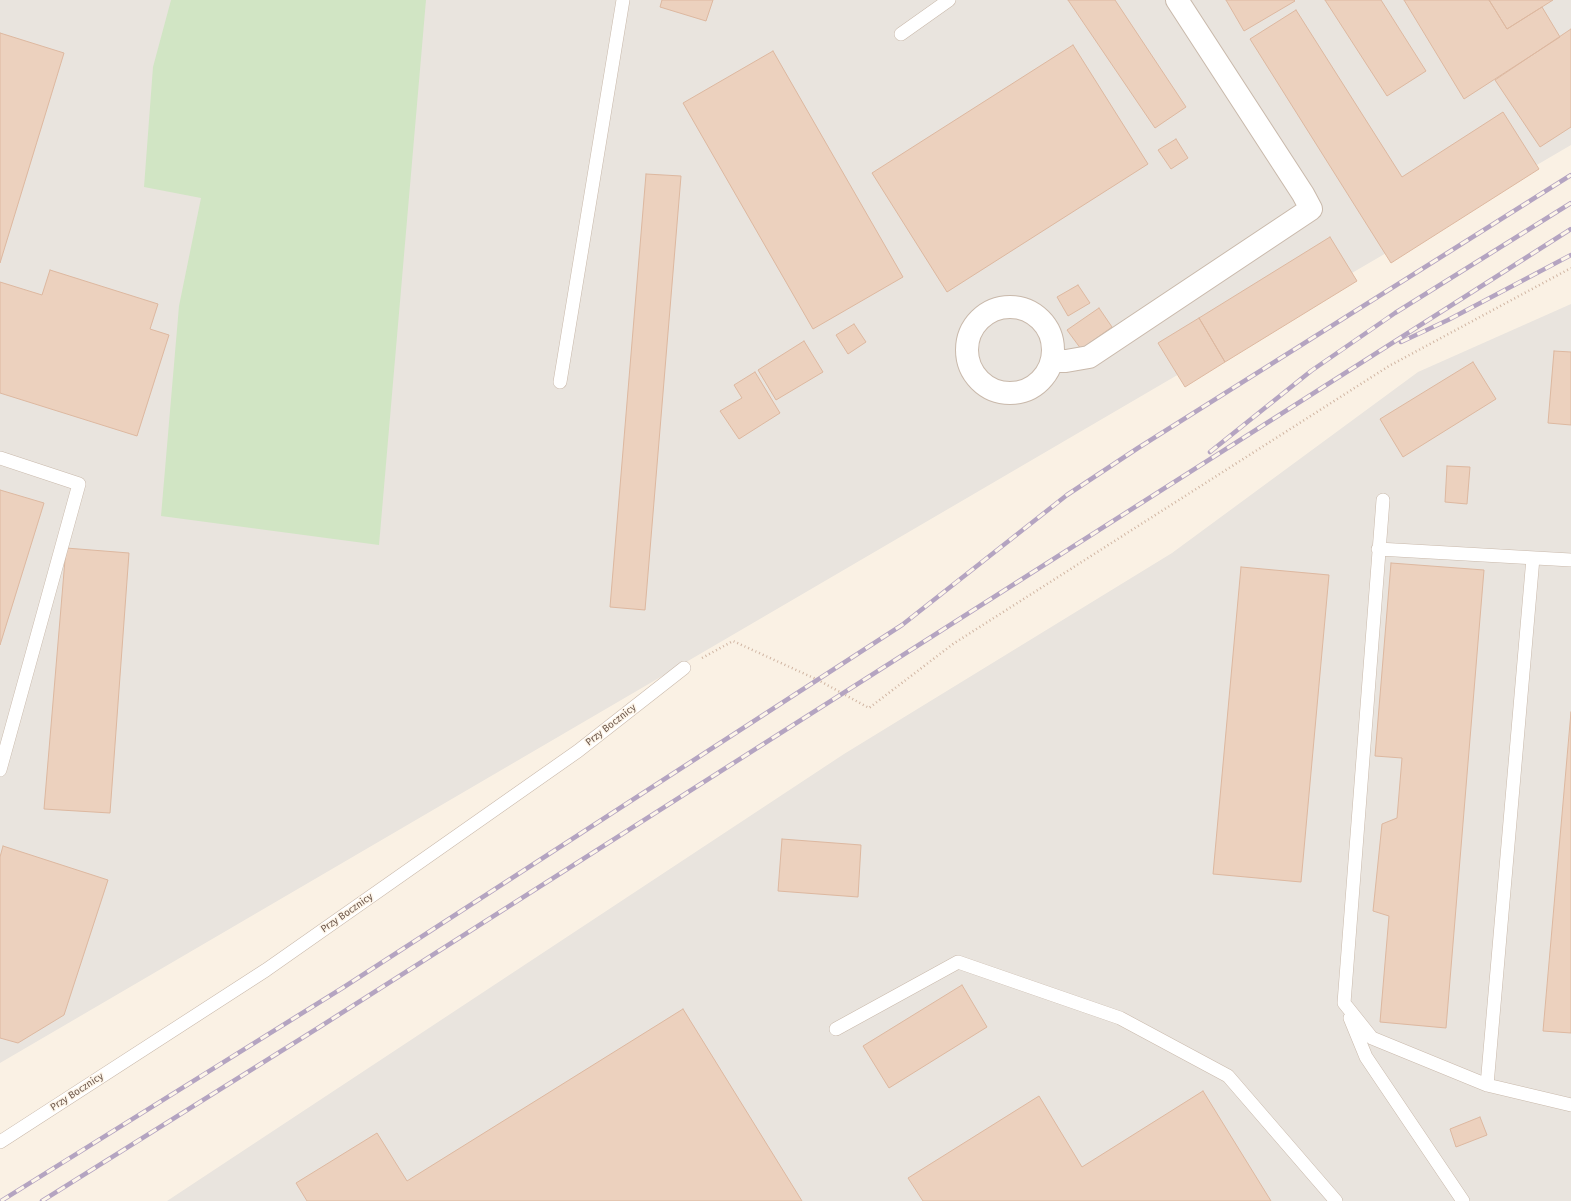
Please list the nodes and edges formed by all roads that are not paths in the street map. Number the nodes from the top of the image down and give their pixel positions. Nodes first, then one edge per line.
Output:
1 (623, 0) edge
2 (949, 0) edge
3 (1177, 0) edge
4 (901, 34) dead end
5 (1052, 361) dead end
6 (560, 382) dead end
7 (0, 458) edge
8 (1383, 500) dead end
9 (1378, 549) junction
10 (1533, 558) junction
11 (1571, 560) edge
12 (684, 668) road end
13 (0, 770) edge
14 (1344, 1003) junction
15 (836, 1029) dead end
16 (1487, 1085) junction
17 (1571, 1105) edge
18 (0, 1142) edge
19 (1336, 1201) edge
20 (1464, 1201) edge

1 - 6 lane
2 - 4 lane
3 - 5 street
7 - 13 lane
8 - 9 lane
9 - 10 lane
9 - 14 lane
10 - 11 lane
10 - 16 lane
12 - 18 lane, Przy Bocznicy
14 - 16 lane
14 - 20 lane
15 - 19 lane
16 - 17 lane

